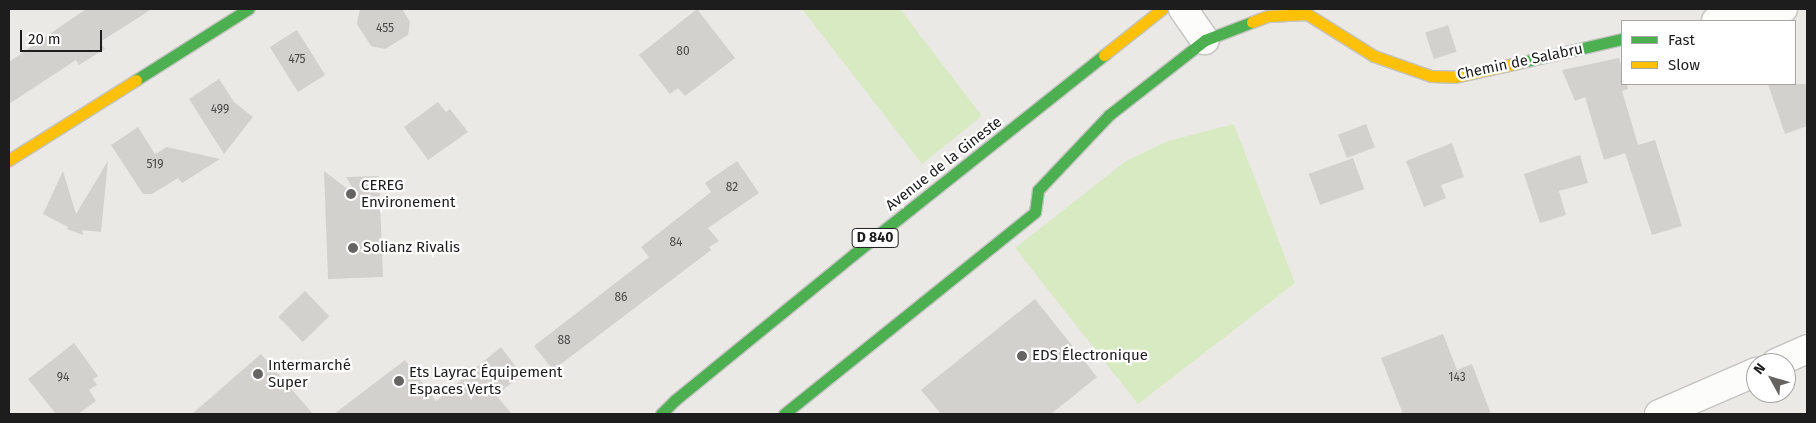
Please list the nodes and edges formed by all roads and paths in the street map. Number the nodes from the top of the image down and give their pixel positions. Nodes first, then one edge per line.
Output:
1 (248, 9) edge
2 (1162, 9) edge
3 (1183, 9) edge
4 (1783, 9) edge
5 (1722, 20) edge
6 (1621, 39) edge
7 (1205, 40) junction
8 (9, 160) edge
9 (1746, 376) edge
10 (675, 400) junction
11 (650, 414) edge
12 (661, 414) edge
13 (784, 414) edge
14 (1659, 414) edge

1 - 8 street
2 - 10 street, Avenue de la Gineste / D 840
3 - 7 street
4 - 5 street
6 - 7 street, Chemin de Salabru
7 - 13 street, Chemin de Salabru
9 - 14 street
10 - 11 street, Avenue de la Gineste / D 840
10 - 12 street, Avenue de la Gineste / D 840

